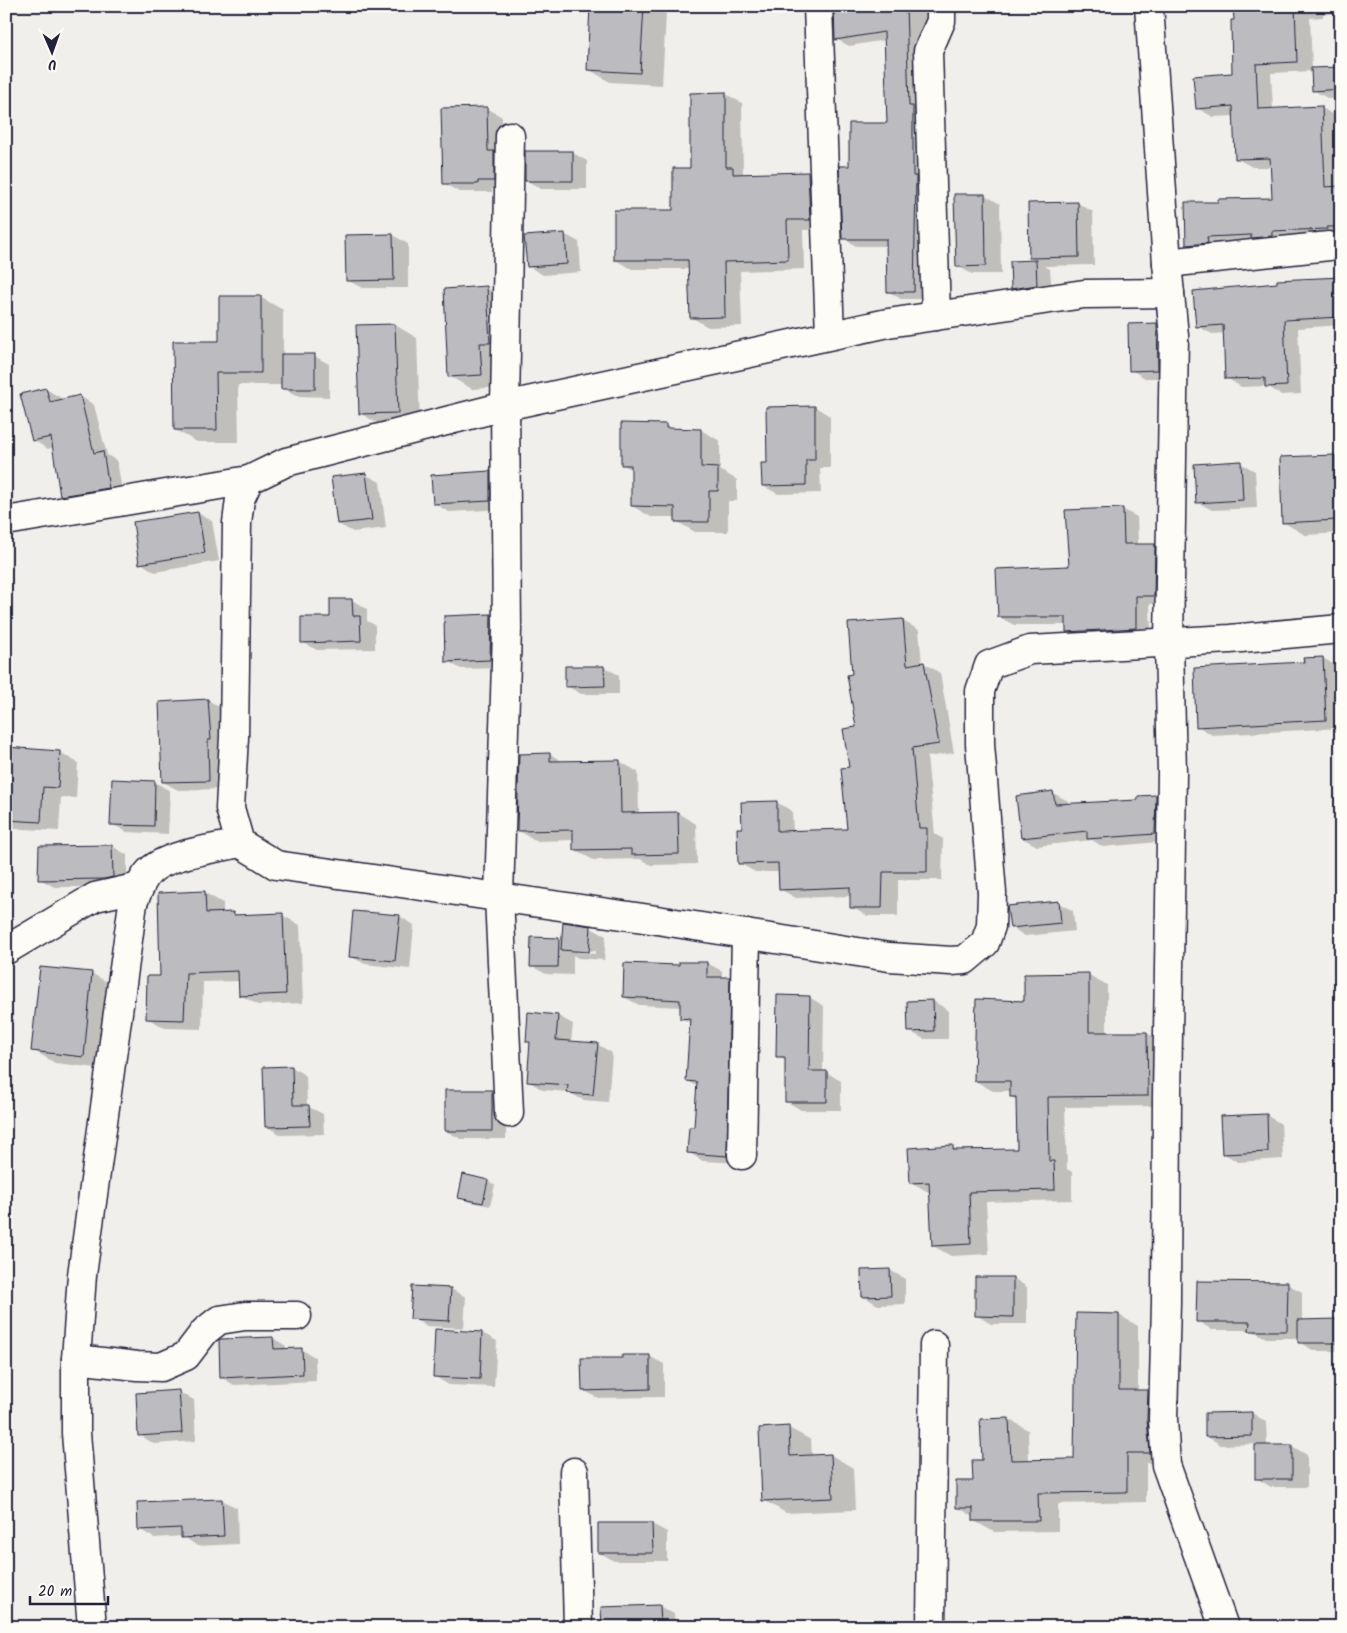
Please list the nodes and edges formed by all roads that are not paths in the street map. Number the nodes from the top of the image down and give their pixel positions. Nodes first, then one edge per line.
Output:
1 (818, 6) edge
2 (940, 6) edge
3 (1149, 6) edge
4 (510, 136) dead end
5 (1329, 246) dead end
6 (1167, 263) junction
7 (1170, 293) junction
8 (936, 316) junction
9 (830, 335) junction
10 (505, 406) junction
11 (249, 480) junction
12 (6, 521) edge
13 (1341, 629) edge
14 (1169, 642) junction
15 (240, 843) junction
16 (140, 887) junction
17 (499, 897) junction
18 (746, 934) junction
19 (6, 950) edge
20 (509, 1113) dead end
21 (742, 1155) dead end
22 (297, 1316) dead end
23 (934, 1345) dead end
24 (76, 1359) junction
25 (574, 1472) dead end
26 (92, 1627) edge
27 (578, 1627) edge
28 (931, 1627) edge
29 (1224, 1627) edge

1 - 9 street
2 - 8 street
3 - 6 street
4 - 10 street
5 - 6 street
6 - 7 street
7 - 8 street
7 - 14 street
8 - 9 street
9 - 10 street
10 - 11 street
10 - 17 street
11 - 12 street
11 - 15 street
13 - 14 street
14 - 18 street
14 - 29 street
15 - 16 street
15 - 17 street
16 - 19 street
16 - 24 street
17 - 18 street
17 - 20 street
18 - 21 street
22 - 24 street
23 - 28 street
24 - 26 street
25 - 27 street

